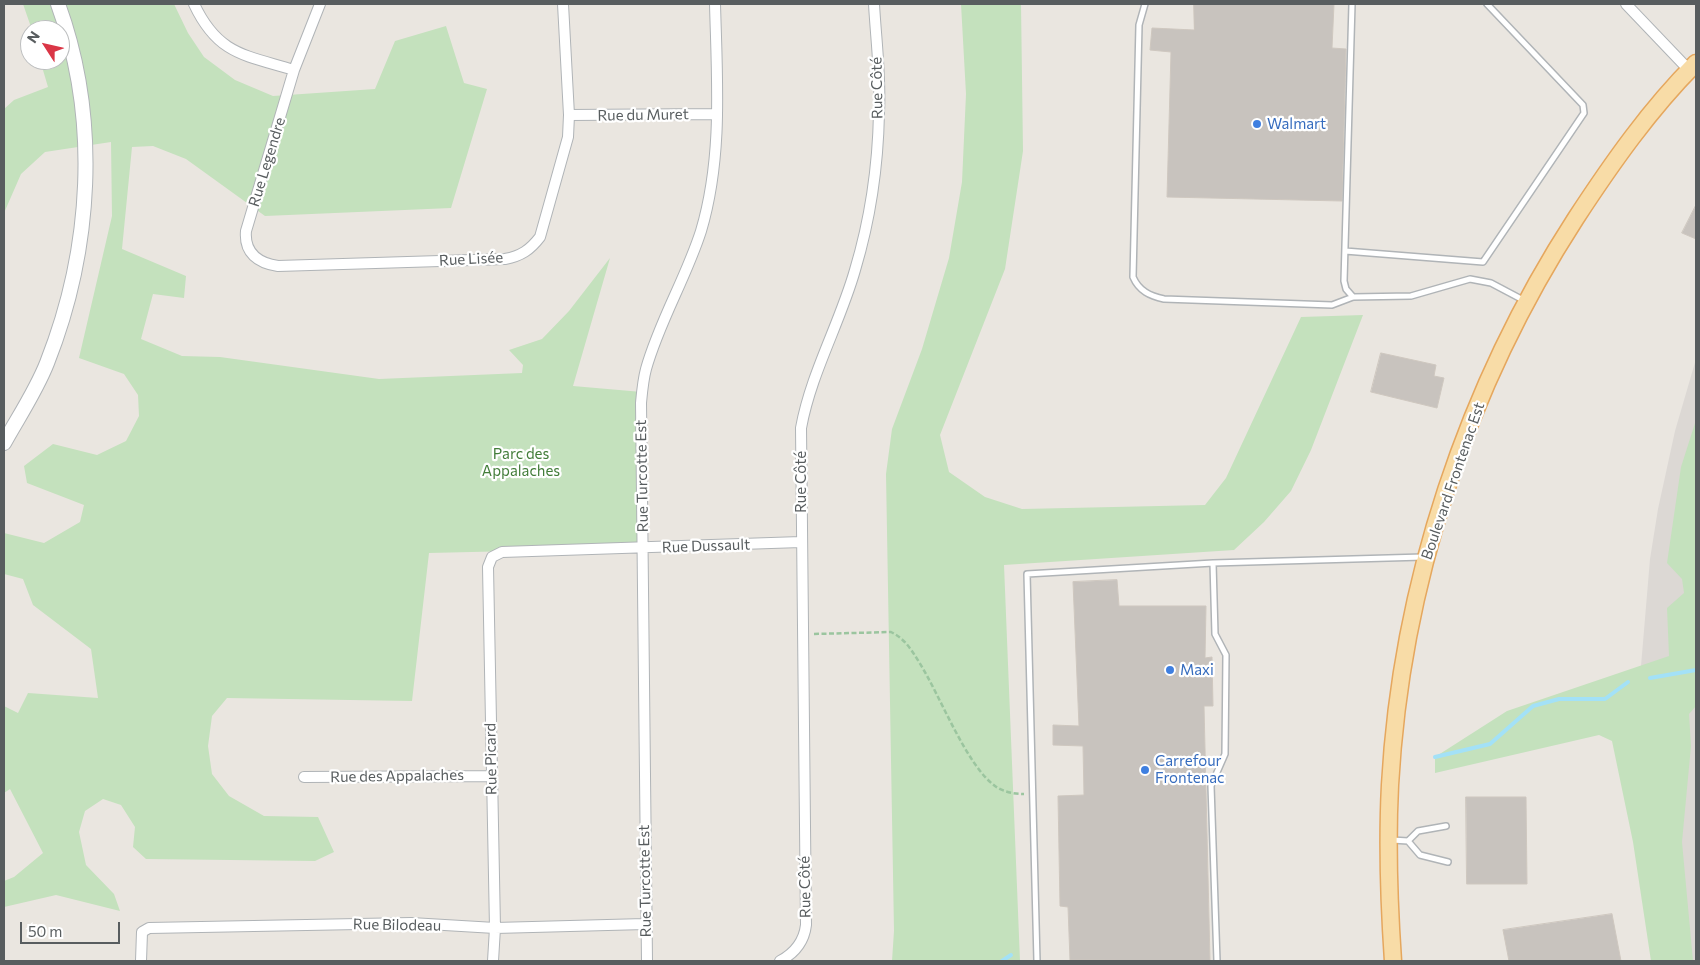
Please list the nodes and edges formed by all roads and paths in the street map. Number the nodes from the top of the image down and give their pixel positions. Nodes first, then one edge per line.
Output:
1 (58, 4) edge
2 (194, 4) edge
3 (320, 4) edge
4 (563, 4) edge
5 (715, 4) edge
6 (874, 4) edge
7 (1145, 4) edge
8 (1352, 4) edge
9 (1487, 4) edge
10 (1626, 4) edge
11 (1694, 69) edge
12 (294, 70) junction
13 (718, 114) junction
14 (569, 115) junction
15 (1345, 251) junction
16 (251, 253) joint
17 (1353, 297) junction
18 (1526, 301) junction
19 (4, 443) edge
20 (801, 542) junction
21 (643, 548) junction
22 (492, 557) joint
23 (1426, 557) junction
24 (1214, 563) junction
25 (802, 634) junction
26 (491, 776) junction
27 (304, 778) dead end
28 (1032, 794) junction
29 (1446, 826) dead end
30 (1389, 839) junction
31 (1408, 841) junction
32 (1448, 862) dead end
33 (645, 924) junction
34 (495, 928) junction
35 (141, 961) edge
36 (493, 961) edge
37 (647, 961) edge
38 (780, 961) edge
39 (1037, 961) edge
40 (1218, 961) edge
41 (1394, 961) edge

1 - 19 street
2 - 12 street
3 - 12 street, Rue Legendre
4 - 14 street, Rue Lisée
5 - 13 street, Rue Turcotte Est
6 - 20 street, Rue Côté
7 - 17 lane
8 - 15 lane
9 - 15 lane
10 - 11 street
11 - 18 main road, Boulevard Frontenac Est
12 - 16 street, Rue Legendre
13 - 14 street, Rue du Muret
13 - 21 street, Rue Turcotte Est
14 - 16 street, Rue Lisée
15 - 17 lane
17 - 18 lane
18 - 23 main road, Boulevard Frontenac Est
20 - 21 street, Rue Dussault
20 - 25 street, Rue Côté
21 - 22 street, Rue Dussault
21 - 33 street, Rue Turcotte Est
22 - 26 street, Rue Picard
23 - 24 lane
23 - 30 main road, Boulevard Frontenac Est
24 - 28 lane
24 - 40 lane
25 - 28 path
25 - 38 street, Rue Côté
26 - 27 street, Rue des Appalaches
26 - 34 street, Rue Picard
28 - 39 lane
29 - 31 lane
30 - 31 lane
30 - 41 main road, Boulevard Frontenac Est
31 - 32 lane
33 - 34 street, Rue Bilodeau
33 - 37 street, Rue Turcotte Est
34 - 35 street, Rue Bilodeau
34 - 36 street, Rue Picard

